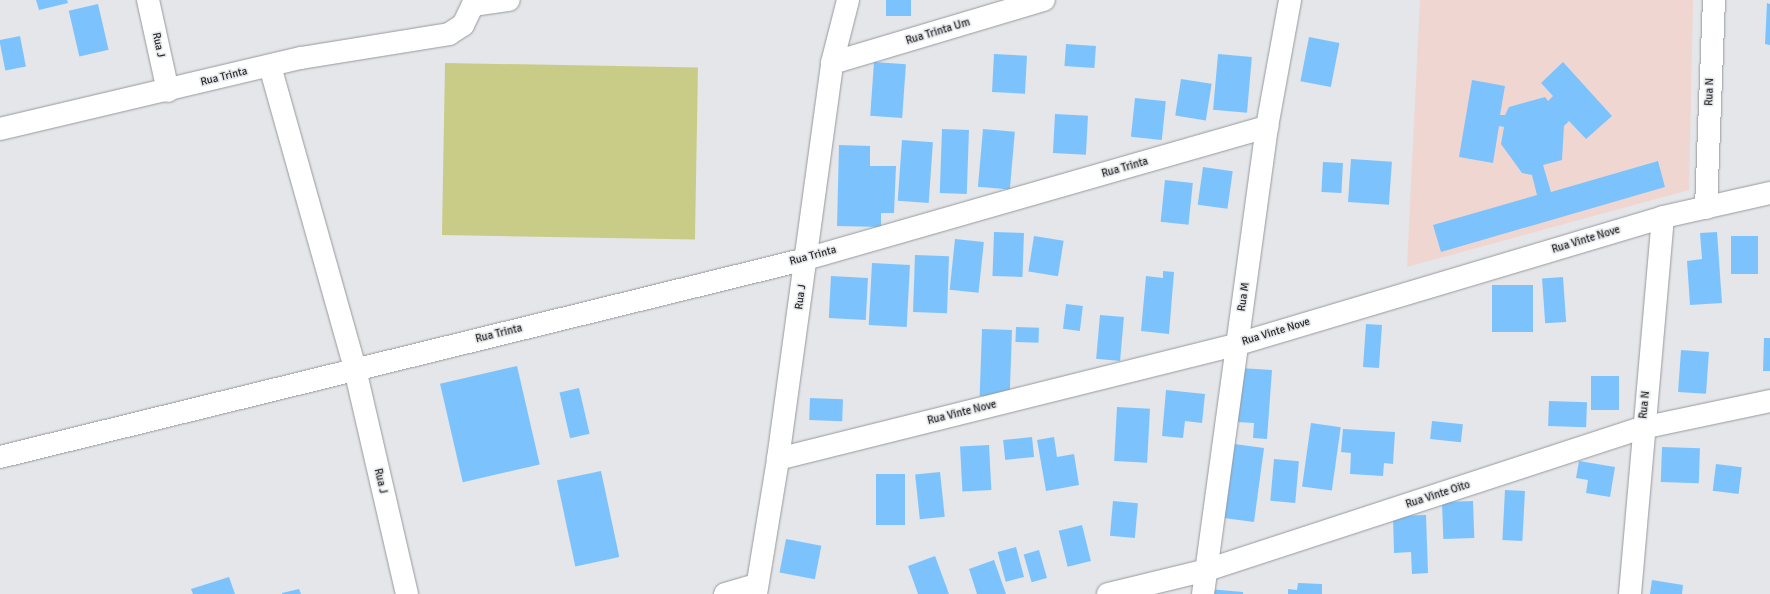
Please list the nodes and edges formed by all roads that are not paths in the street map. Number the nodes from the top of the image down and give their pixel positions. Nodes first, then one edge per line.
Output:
1 (148, 0) edge
2 (509, 0) edge
3 (848, 0) edge
4 (1044, 0) edge
5 (1290, 0) edge
6 (1714, 0) edge
7 (474, 2) edge
8 (832, 64) junction
9 (270, 66) junction
10 (168, 91) junction
11 (1267, 128) junction
12 (0, 129) edge
13 (1770, 193) edge
14 (1706, 208) junction
15 (1663, 217) junction
16 (806, 259) junction
17 (1238, 344) junction
18 (355, 369) junction
19 (1770, 401) edge
20 (1642, 428) junction
21 (0, 458) edge
22 (778, 459) junction
23 (1207, 570) junction
24 (756, 590) edge
25 (407, 594) edge
26 (725, 594) edge
27 (1108, 594) edge
28 (1203, 594) edge
29 (1630, 594) edge

1 - 10 street, Rua J
2 - 7 street
3 - 8 street, Rua J
4 - 8 street, Rua Trinta Um
5 - 11 street, Rua M
6 - 14 street, Rua N
7 - 9 street, Rua Trinta
8 - 16 street, Rua J
9 - 10 street, Rua Trinta
9 - 18 street, Rua J
10 - 12 street, Rua Trinta
11 - 16 street, Rua Trinta
11 - 17 street, Rua M
13 - 14 street, Rua Vinte Nove
14 - 15 street, Rua Vinte Nove
15 - 17 street, Rua Vinte Nove
15 - 20 street, Rua N
16 - 18 street, Rua Trinta
16 - 22 street, Rua J
17 - 22 street, Rua Vinte Nove
17 - 23 street, Rua M
18 - 21 street, Rua Trinta
18 - 25 street, Rua J
19 - 20 street, Rua Vinte Oito
20 - 23 street, Rua Vinte Oito
20 - 29 street, Rua N
22 - 24 street, Rua J
23 - 27 street, Rua Vinte Oito
23 - 28 street, Rua M
24 - 26 street

